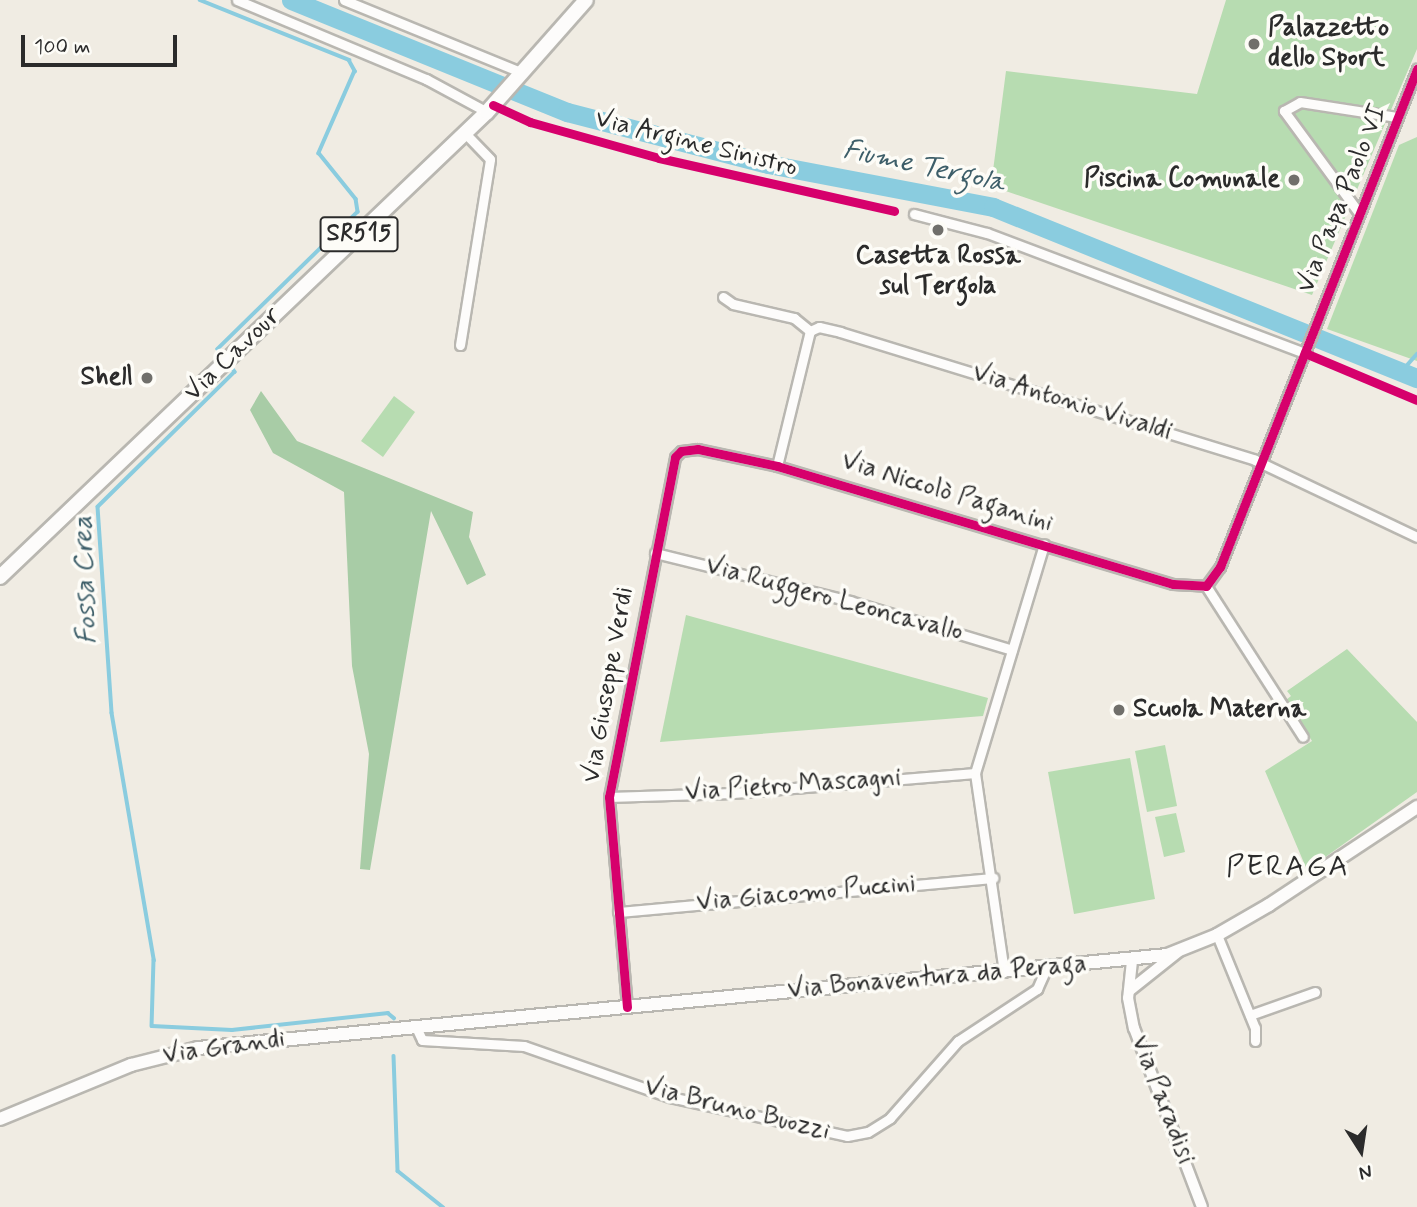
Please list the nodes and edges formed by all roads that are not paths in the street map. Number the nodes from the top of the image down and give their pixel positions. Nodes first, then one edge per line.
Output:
1 (237, 0) edge
2 (344, 0) edge
3 (586, 0) edge
4 (1417, 69) edge
5 (521, 75) junction
6 (491, 108) junction
7 (1398, 117) junction
8 (465, 133) junction
9 (1359, 213) junction
10 (914, 215) dead end
11 (723, 297) dead end
12 (810, 331) junction
13 (460, 345) dead end
14 (1307, 349) junction
15 (675, 457) joint
16 (1262, 462) junction
17 (777, 466) junction
18 (1417, 537) edge
19 (1044, 544) junction
20 (655, 553) junction
21 (0, 577) edge
22 (1206, 586) junction
23 (1012, 650) junction
24 (1303, 737) dead end
25 (975, 773) junction
26 (609, 797) junction
27 (1417, 807) edge
28 (993, 878) junction
29 (618, 912) junction
30 (1217, 935) junction
31 (1178, 952) junction
32 (1132, 961) junction
33 (1046, 969) junction
34 (1004, 972) junction
35 (1129, 992) junction
36 (1315, 992) dead end
37 (627, 1007) junction
38 (1250, 1015) junction
39 (416, 1027) junction
40 (1255, 1041) dead end
41 (0, 1119) edge
42 (1202, 1207) edge

1 - 6 street
2 - 5 street
3 - 5 main road, Via Cavour / SR515
4 - 7 street, Via Papa Paolo VI
5 - 6 main road, Via Cavour / SR515
6 - 8 main road, Via Cavour / SR515
7 - 9 street, Via Papa Paolo VI
7 - 9 street
8 - 13 street
8 - 21 main road, Via Cavour / SR515
9 - 14 street, Via Papa Paolo VI
10 - 14 street
11 - 12 street, Via Antonio Vivaldi
12 - 16 street, Via Antonio Vivaldi
12 - 17 street
14 - 16 street, Via Papa Paolo VI
15 - 17 street, Via Niccolò Paganini
15 - 20 street, Via Giuseppe Verdi
16 - 18 street, Via Antonio Vivaldi
16 - 22 street, Via Papa Paolo VI
17 - 19 street, Via Niccolò Paganini
19 - 22 street, Via Niccolò Paganini
19 - 23 street
20 - 23 street, Via Ruggero Leoncavallo
20 - 26 street, Via Giuseppe Verdi
22 - 24 street
23 - 25 street
25 - 26 street, Via Pietro Mascagni
25 - 28 street
26 - 29 street, Via Giuseppe Verdi
27 - 30 main road, Via Bonaventura da Peraga
28 - 29 street, Via Giacomo Puccini
28 - 34 street
29 - 37 street, Via Giuseppe Verdi
30 - 31 main road, Via Bonaventura da Peraga
30 - 38 street
31 - 32 main road, Via Bonaventura da Peraga
31 - 35 street
32 - 33 main road, Via Bonaventura da Peraga
32 - 35 street, Via Paradisi
33 - 34 main road, Via Bonaventura da Peraga
33 - 39 street, Via Bruno Buozzi
34 - 37 main road, Via Bonaventura da Peraga
35 - 42 street, Via Paradisi
36 - 38 street
37 - 39 main road, Via Bonaventura da Peraga
38 - 40 street
39 - 41 main road, Via Grandi

